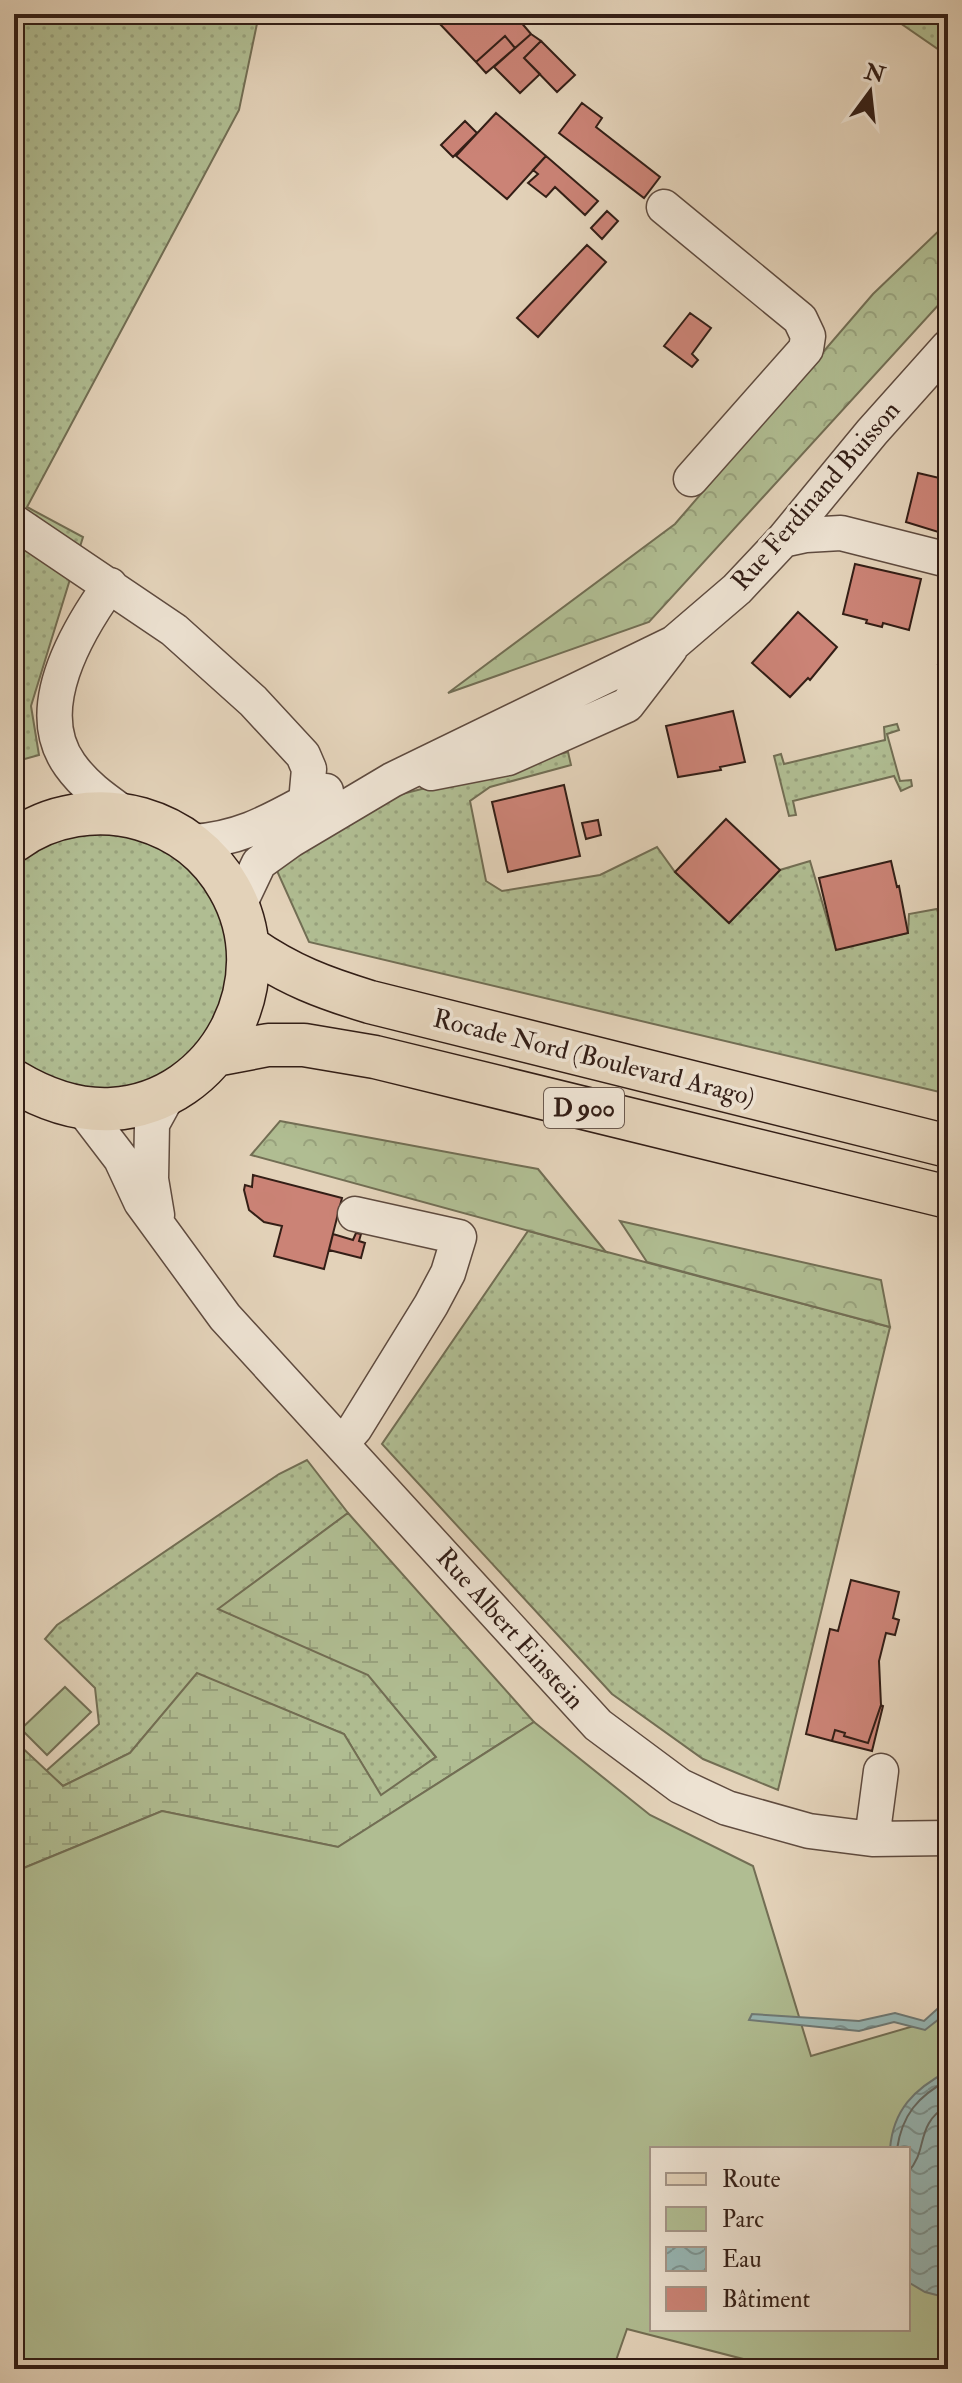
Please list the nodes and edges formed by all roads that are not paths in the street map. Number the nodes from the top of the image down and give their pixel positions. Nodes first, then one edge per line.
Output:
1 (664, 207) dead end
2 (948, 347) edge
3 (691, 479) dead end
4 (14, 522) edge
5 (783, 540) junction
6 (948, 560) edge
7 (110, 585) junction
8 (674, 643) junction
9 (549, 702) junction
10 (392, 780) junction
11 (306, 802) junction
12 (125, 814) junction
13 (14, 841) edge
14 (191, 842) junction
15 (239, 905) junction
16 (249, 947) junction
17 (216, 1055) junction
18 (14, 1081) edge
19 (169, 1093) junction
20 (70, 1105) junction
21 (14, 1109) edge
22 (948, 1146) edge
23 (948, 1197) edge
24 (355, 1214) dead end
25 (174, 1247) junction
26 (341, 1444) junction
27 (881, 1771) dead end
28 (948, 1838) edge
29 (872, 1839) junction

1 - 3 street
2 - 5 street, Rue Ferdinand Buisson
4 - 7 street
5 - 6 street
5 - 8 street, Rue Ferdinand Buisson
7 - 11 street
7 - 12 street
8 - 9 street, Rue Ferdinand Buisson
8 - 10 street
9 - 10 street, Rue Ferdinand Buisson
9 - 11 street, Rue Ferdinand Buisson
10 - 15 street, Rue Ferdinand Buisson
11 - 14 street, Rue Ferdinand Buisson
12 - 13 main road
12 - 14 main road
14 - 15 main road
15 - 16 main road
16 - 17 main road
16 - 22 main road, Rocade Nord (Boulevard Arago) / D 900
17 - 19 main road
17 - 23 main road, D 900
18 - 20 main road
19 - 20 main road
19 - 25 street, Rue Albert Einstein
20 - 21 street
20 - 25 street, Rue Albert Einstein
24 - 26 street
25 - 26 street, Rue Albert Einstein
26 - 29 street, Rue Albert Einstein
27 - 29 street
28 - 29 street, Rue Albert Einstein

